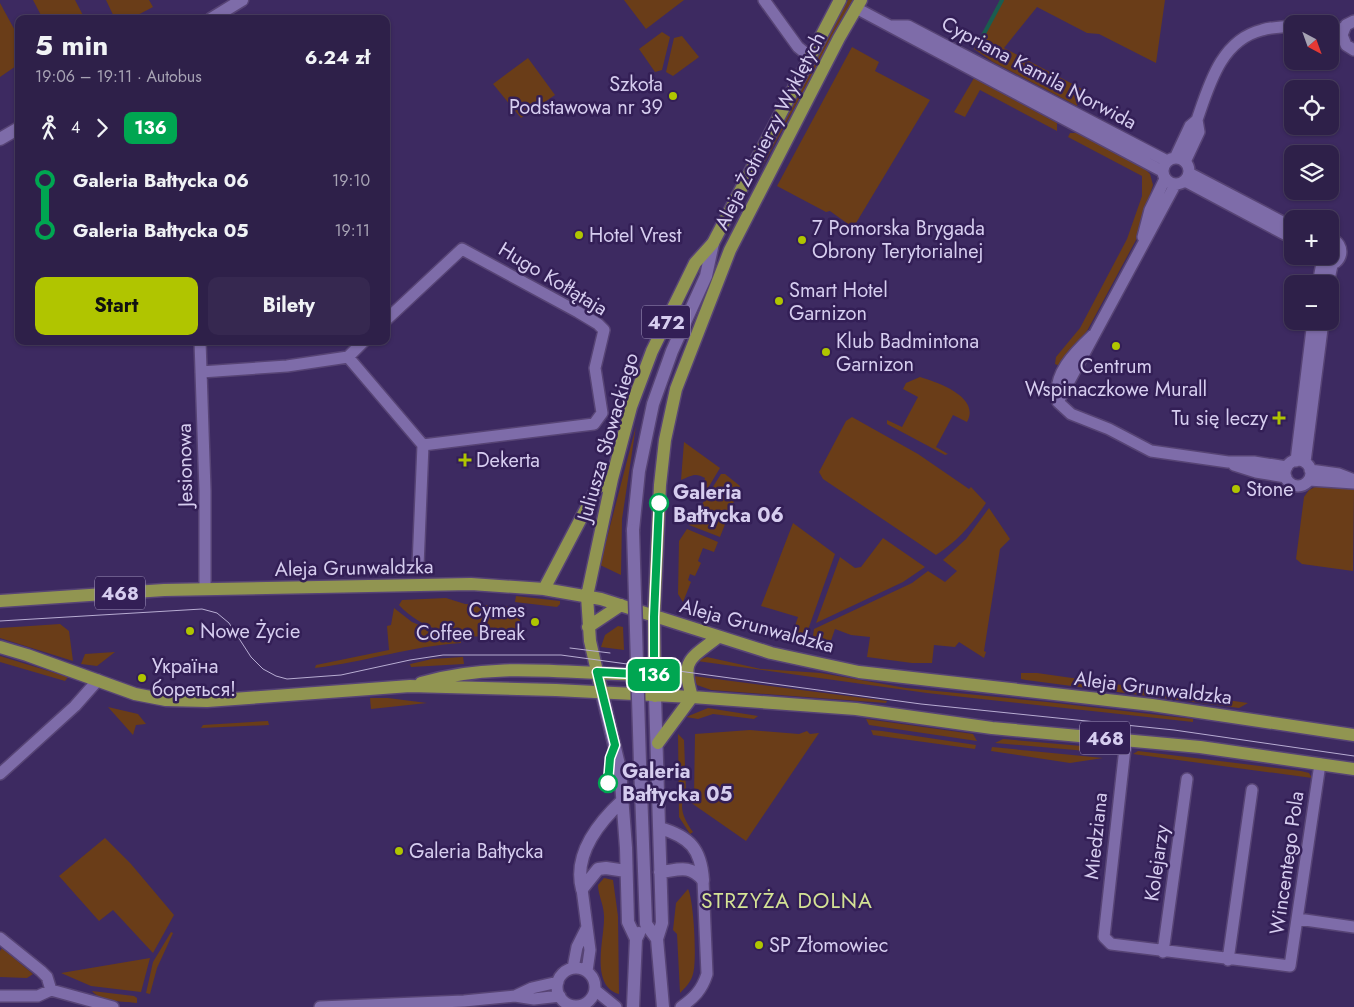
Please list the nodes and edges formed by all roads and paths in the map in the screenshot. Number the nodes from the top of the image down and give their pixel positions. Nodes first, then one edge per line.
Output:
1 (242, 0) edge
2 (764, 0) edge
3 (840, 0) edge
4 (858, 4) edge
5 (218, 15) edge
6 (1354, 20) edge
7 (1284, 28) edge
8 (1339, 32) edge
9 (1343, 34) junction
10 (1339, 35) edge
11 (1354, 50) edge
12 (809, 56) junction
13 (15, 130) edge
14 (0, 139) edge
15 (1176, 171) junction
16 (1284, 223) edge
17 (1284, 233) edge
18 (1339, 243) edge
19 (714, 244) junction
20 (730, 250) junction
21 (1339, 258) edge
22 (706, 276) junction
23 (390, 316) edge
24 (1312, 330) edge
25 (1322, 330) edge
26 (200, 345) edge
27 (360, 345) edge
28 (348, 358) junction
29 (202, 372) junction
30 (423, 445) junction
31 (1299, 469) junction
32 (612, 479) junction
33 (1354, 481) edge
34 (418, 566) dead end
35 (205, 589) junction
36 (544, 589) junction
37 (587, 596) junction
38 (0, 601) edge
39 (621, 604) junction
40 (654, 617) junction
41 (588, 626) junction
42 (718, 637) junction
43 (0, 647) edge
44 (597, 672) junction
45 (654, 675) junction
46 (98, 680) junction
47 (410, 686) junction
48 (602, 693) junction
49 (655, 696) junction
50 (692, 697) junction
51 (1354, 735) edge
52 (1126, 739) junction
53 (658, 743) junction
54 (1320, 764) junction
55 (1354, 769) edge
56 (0, 774) edge
57 (1187, 779) dead end
58 (1252, 790) dead end
59 (623, 800) junction
60 (660, 828) junction
61 (626, 871) junction
62 (660, 872) junction
63 (703, 880) junction
64 (582, 889) junction
65 (1298, 919) junction
66 (646, 924) junction
67 (1354, 927) edge
68 (586, 929) junction
69 (0, 938) edge
70 (636, 939) junction
71 (657, 939) junction
72 (1163, 952) junction
73 (1228, 960) junction
74 (573, 968) junction
75 (587, 971) junction
76 (558, 982) junction
77 (51, 990) junction
78 (595, 990) junction
79 (0, 996) edge
80 (515, 996) junction
81 (560, 996) junction
82 (633, 1001) edge
83 (590, 1005) edge
84 (113, 1007) edge
85 (320, 1007) edge
86 (616, 1007) edge
87 (663, 1007) edge
88 (681, 1007) edge

1 - 5 main road
2 - 12 street
3 - 12 main road, Aleja Żołnierzy Wyklętych / 472
4 - 15 street, Cypriana Kamila Norwida
4 - 20 main road, Aleja Żołnierzy Wyklętych / 472
6 - 9 street
7 - 15 street
8 - 9 street
9 - 10 street
9 - 11 street
12 - 19 main road, Aleja Żołnierzy Wyklętych / 472
13 - 14 main road
15 - 16 street, Cypriana Kamila Norwida
15 - 17 street, Cypriana Kamila Norwida
15 - 31 street
18 - 21 street
19 - 22 main road, Aleja Żołnierzy Wyklętych
19 - 32 main road, Juliusza Słowackiego / 472
20 - 22 main road, Aleja Żołnierzy Wyklętych
20 - 40 main road, 472
22 - 66 main road, Aleja Żołnierzy Wyklętych, bridge
23 - 30 street, Hugo Kołłątaja
24 - 31 street
25 - 31 street
26 - 29 street, Jesionowa
27 - 28 street
28 - 29 street
28 - 30 street
29 - 35 street, Jesionowa
30 - 34 street
31 - 33 street
32 - 36 main road
32 - 37 main road, Juliusza Słowackiego / 472
35 - 36 main road, Aleja Grunwaldzka / 468
35 - 38 main road, Aleja Grunwaldzka / 468
36 - 37 main road, Aleja Grunwaldzka / 468
37 - 39 main road, Aleja Grunwaldzka / 468
37 - 41 main road, Juliusza Słowackiego
39 - 40 main road, Aleja Grunwaldzka / 468
39 - 41 main road
40 - 42 main road, Aleja Grunwaldzka / 468
40 - 45 main road
41 - 44 main road, Juliusza Słowackiego
42 - 50 main road
42 - 51 main road, Aleja Grunwaldzka / 468
43 - 46 main road, 468
44 - 45 main road
44 - 47 main road
44 - 48 main road, Juliusza Słowackiego
45 - 49 main road
46 - 47 main road, 468
46 - 56 street
47 - 48 main road, 468
48 - 49 main road, 468
48 - 59 main road
49 - 50 main road, 468
49 - 53 main road
50 - 52 main road, 468
50 - 53 main road
52 - 54 main road, 468
52 - 72 street, Miedziana
53 - 60 main road
54 - 55 main road, 468
54 - 65 street, Wincentego Pola
57 - 72 street, Kolejarzy
58 - 73 street
59 - 61 main road
59 - 64 main road
60 - 62 main road
60 - 63 main road
61 - 64 main road
61 - 70 main road
62 - 63 main road
62 - 71 main road
63 - 88 street
64 - 68 street
65 - 67 street
65 - 73 street, Wincentego Pola
66 - 70 main road
66 - 71 main road
68 - 74 street
68 - 75 street
69 - 77 street
70 - 82 main road
71 - 87 main road
72 - 73 street
74 - 75 street
74 - 76 street
75 - 78 street
76 - 80 street
76 - 81 street
77 - 79 street
77 - 84 street
78 - 83 street
78 - 86 street
80 - 81 street
80 - 85 street
81 - 83 street

